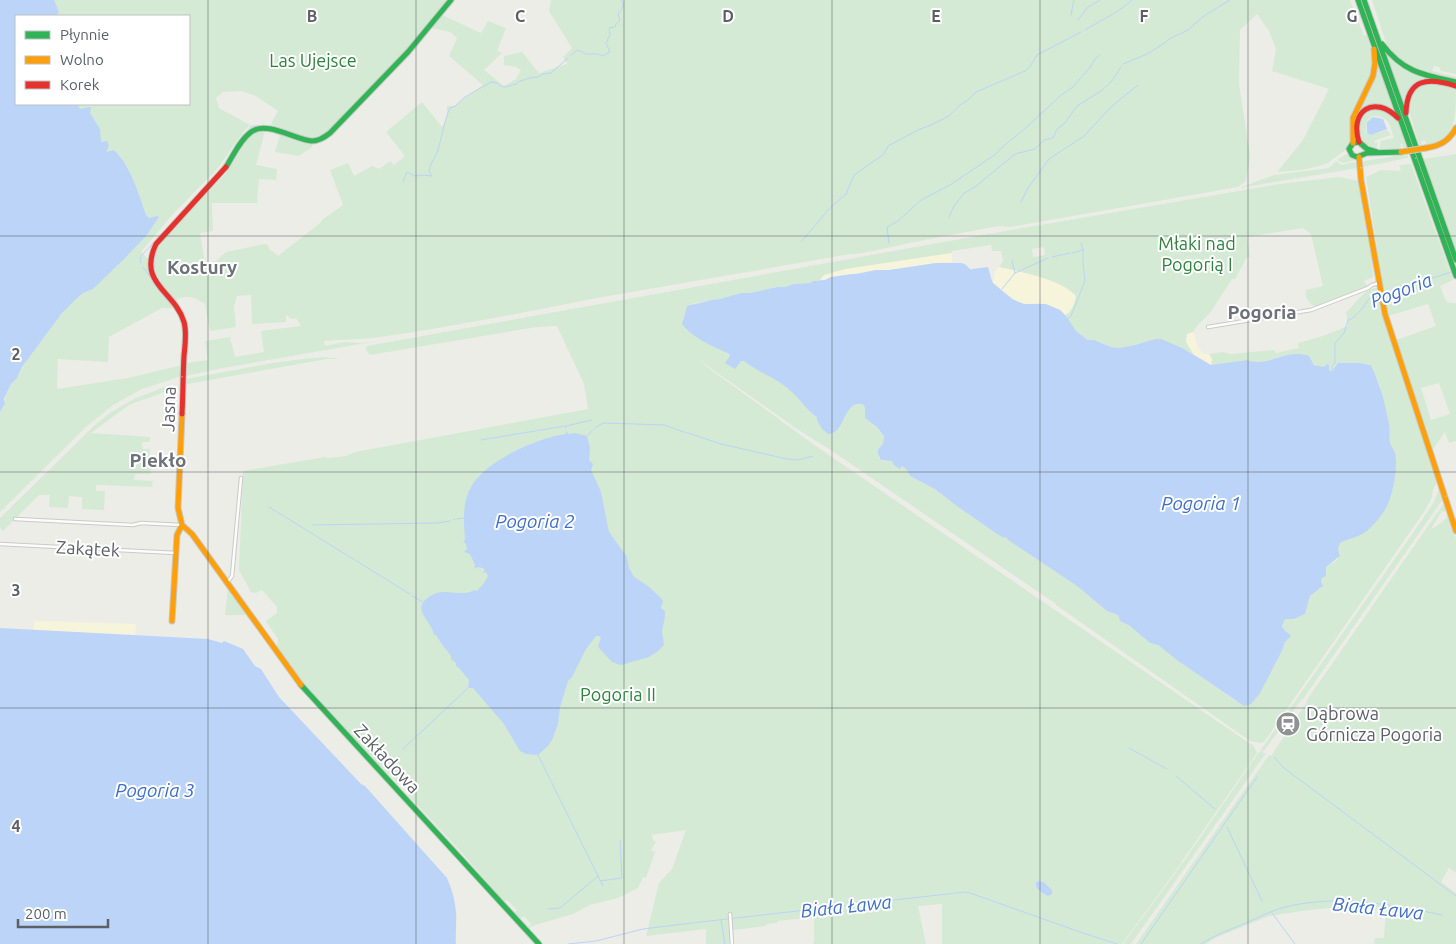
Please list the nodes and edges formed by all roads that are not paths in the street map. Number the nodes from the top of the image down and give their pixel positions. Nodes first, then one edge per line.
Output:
1 (451, 0) edge
2 (1358, 0) edge
3 (1364, 0) edge
4 (1379, 40) junction
5 (1373, 43) junction
6 (1456, 82) edge
7 (1456, 86) edge
8 (1405, 123) junction
9 (1456, 128) edge
10 (1360, 142) junction
11 (1353, 143) junction
12 (1364, 146) junction
13 (1377, 152) junction
14 (1361, 155) junction
15 (1456, 260) edge
16 (1456, 276) edge
17 (1379, 283) junction
18 (1208, 327) dead end
19 (242, 478) dead end
20 (15, 519) dead end
21 (182, 524) junction
22 (1456, 531) edge
23 (0, 544) edge
24 (176, 553) junction
25 (227, 583) junction
26 (172, 621) dead end
27 (730, 915) dead end
28 (539, 944) edge
29 (732, 944) edge

1 - 21 main road, Jasna
2 - 5 main road
3 - 4 main road
4 - 6 main road
4 - 8 main road
5 - 8 main road
5 - 11 main road
7 - 8 main road
8 - 10 main road
8 - 15 main road
8 - 16 main road
9 - 13 main road, bridge
10 - 11 main road
10 - 12 main road
11 - 14 main road
12 - 13 main road
12 - 14 main road
13 - 14 main road
14 - 17 main road
17 - 18 street
17 - 22 main road
19 - 25 street
20 - 21 street
21 - 24 main road, Jasna
21 - 25 main road, Zakładowa
23 - 24 street, Zakątek
24 - 26 main road, Jasna
25 - 28 main road, Zakładowa
27 - 29 street

